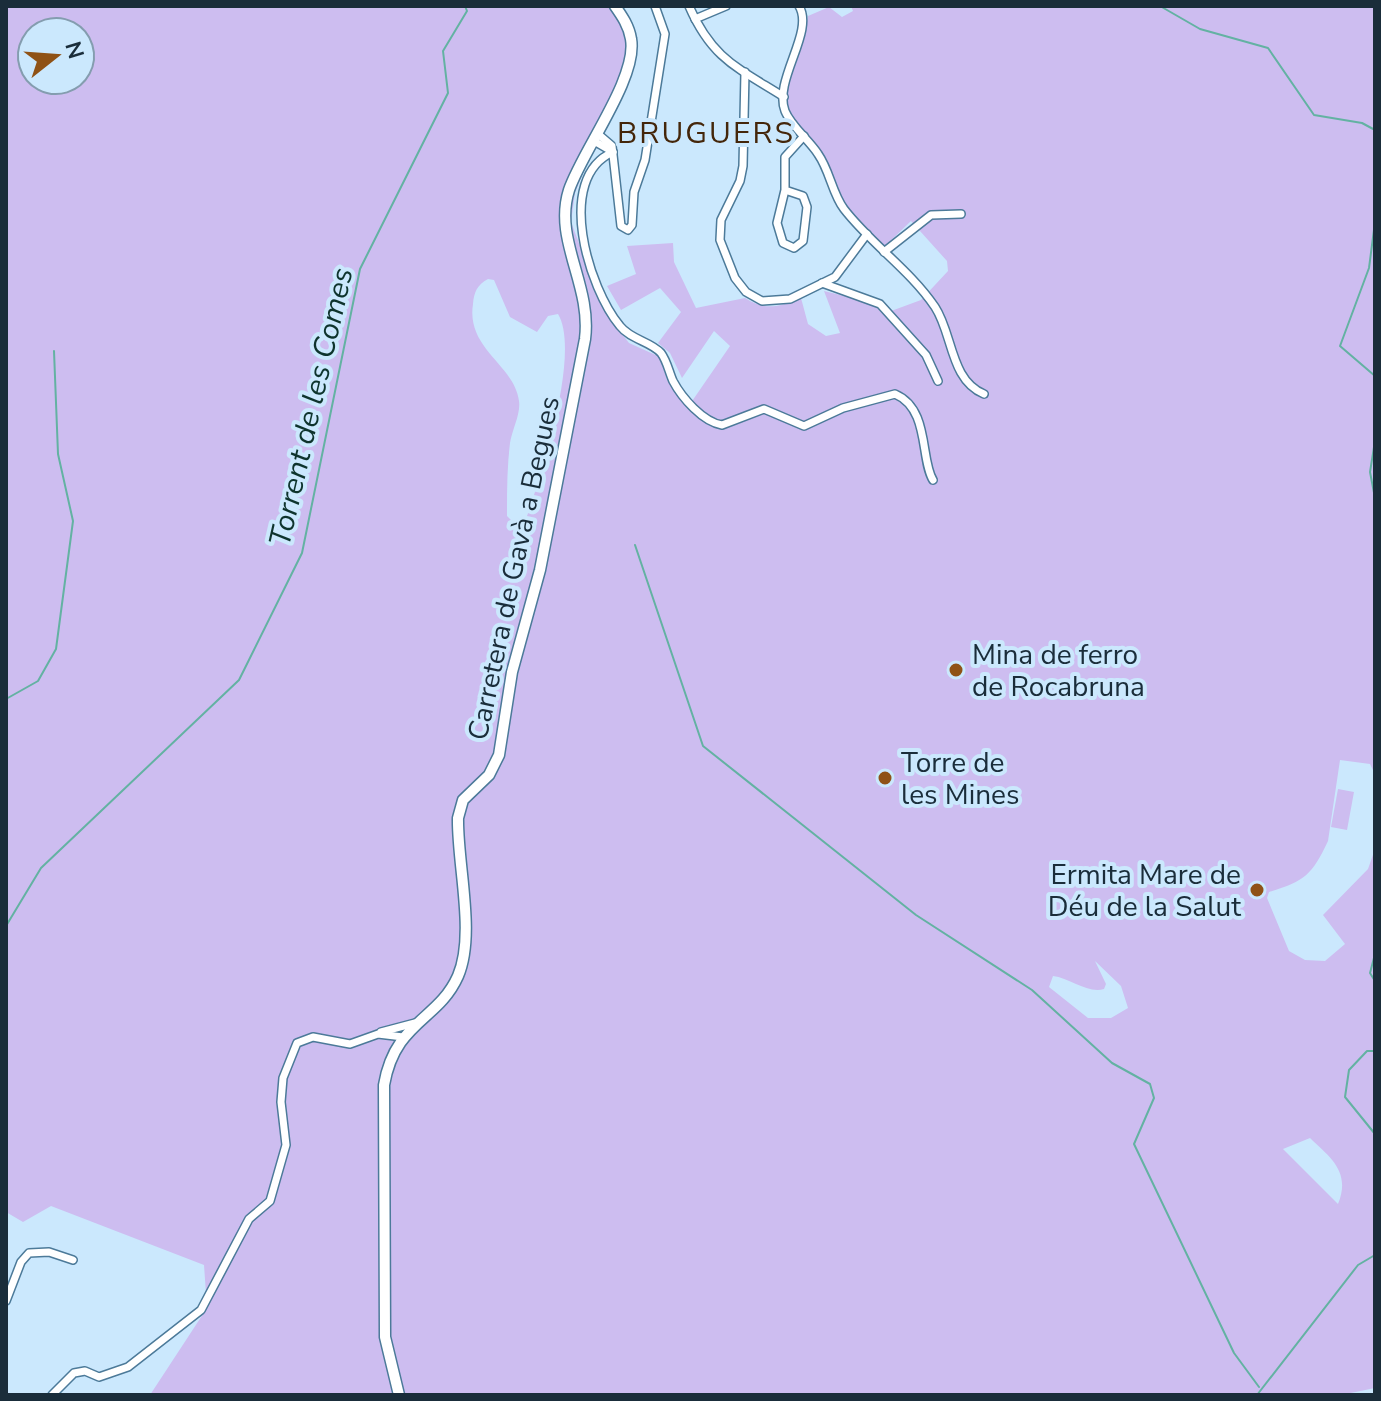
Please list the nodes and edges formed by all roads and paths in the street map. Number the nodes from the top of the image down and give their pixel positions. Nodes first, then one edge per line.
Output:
1 (615, 6) edge
2 (655, 6) edge
3 (689, 6) edge
4 (726, 6) edge
5 (799, 6) edge
6 (695, 19) junction
7 (745, 72) junction
8 (784, 97) junction
9 (804, 136) junction
10 (594, 141) junction
11 (613, 152) junction
12 (785, 190) junction
13 (961, 214) dead end
14 (867, 234) junction
15 (884, 252) junction
16 (822, 283) junction
17 (938, 381) dead end
18 (984, 394) dead end
19 (933, 480) dead end
20 (400, 1035) junction
21 (73, 1260) dead end
22 (6, 1275) edge
23 (15, 1278) junction
24 (6, 1301) edge
25 (52, 1395) edge
26 (401, 1395) edge

1 - 10 main road, Carretera de Gavà a Begues
2 - 11 street
3 - 6 street
4 - 6 street
5 - 8 street
6 - 7 street
7 - 8 street
7 - 16 street
8 - 9 street
9 - 12 street
9 - 14 street
10 - 11 street
10 - 20 main road, Carretera de Gavà a Begues
10 - 20 main road, Carretera de Gavà a Begues
11 - 19 street
12 - 12 street
13 - 15 street
14 - 15 street
14 - 16 street
15 - 18 street
16 - 17 street
20 - 25 street
20 - 26 main road, Carretera de Gavà a Begues
20 - 26 main road, Carretera de Gavà a Begues
21 - 23 street
22 - 23 street
23 - 24 street

